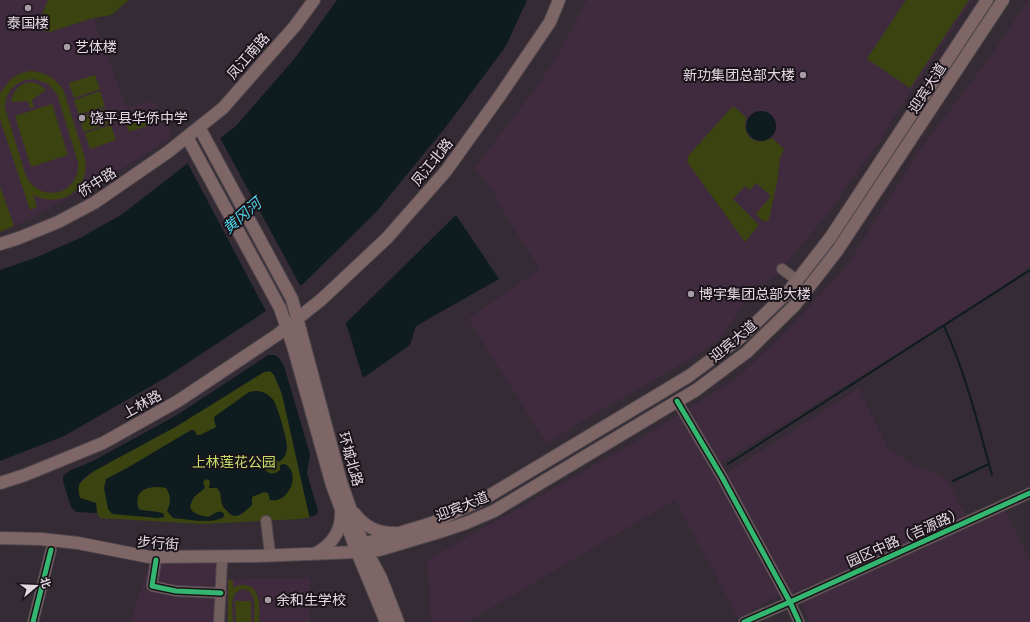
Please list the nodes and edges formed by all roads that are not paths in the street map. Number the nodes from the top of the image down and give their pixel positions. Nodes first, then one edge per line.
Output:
1 (317, 0) edge
2 (559, 0) edge
3 (987, 0) edge
4 (1003, 0) edge
5 (199, 127) junction
6 (187, 137) junction
7 (826, 243) junction
8 (0, 244) edge
9 (837, 251) junction
10 (782, 269) dead end
11 (798, 282) dead end
12 (770, 310) junction
13 (297, 319) junction
14 (779, 320) junction
15 (286, 328) junction
16 (713, 358) junction
17 (722, 370) junction
18 (677, 401) junction
19 (644, 403) junction
20 (652, 416) junction
21 (0, 483) edge
22 (1030, 493) edge
23 (345, 507) junction
24 (266, 521) dead end
25 (404, 532) junction
26 (0, 538) edge
27 (360, 548) junction
28 (51, 550) dead end
29 (270, 554) dead end
30 (315, 554) junction
31 (156, 560) dead end
32 (222, 562) dead end
33 (221, 593) junction
34 (790, 602) junction
35 (33, 622) edge
36 (220, 622) edge
37 (386, 622) edge
38 (398, 622) edge
39 (744, 622) edge
40 (800, 622) edge

1 - 5 main road, 凤江南路
2 - 13 main road, 凤江北路
3 - 7 main road, 迎宾大道
4 - 9 main road, 迎宾大道
5 - 6 main road, 侨中路
5 - 13 main road, 环城北路
6 - 8 main road, 侨中路
6 - 15 main road, 环城北路
7 - 9 main road
7 - 12 main road, 迎宾大道
9 - 14 main road, 迎宾大道
10 - 11 street
12 - 14 main road
12 - 16 main road, 迎宾大道
13 - 15 main road, 凤江北路
13 - 23 main road, 环城北路
14 - 17 main road, 迎宾大道
15 - 21 main road, 上林路
15 - 23 main road, 环城北路
16 - 17 main road
16 - 19 main road, 迎宾大道
17 - 18 main road, 迎宾大道
18 - 20 main road, 迎宾大道
18 - 34 street
19 - 20 main road
19 - 25 main road, 迎宾大道
20 - 27 main road, 迎宾大道
22 - 34 street, 园区中路（吉源路）
23 - 25 main road
23 - 27 main road, 环城北路
23 - 30 main road
24 - 29 street
25 - 27 main road, 迎宾大道
26 - 30 main road, 步行街
27 - 30 main road, 步行街
27 - 37 main road, 环城北路
27 - 38 main road, 环城北路
28 - 35 street
31 - 33 street
32 - 33 street
33 - 36 street
34 - 39 street, 园区中路（吉源路）
34 - 40 street

